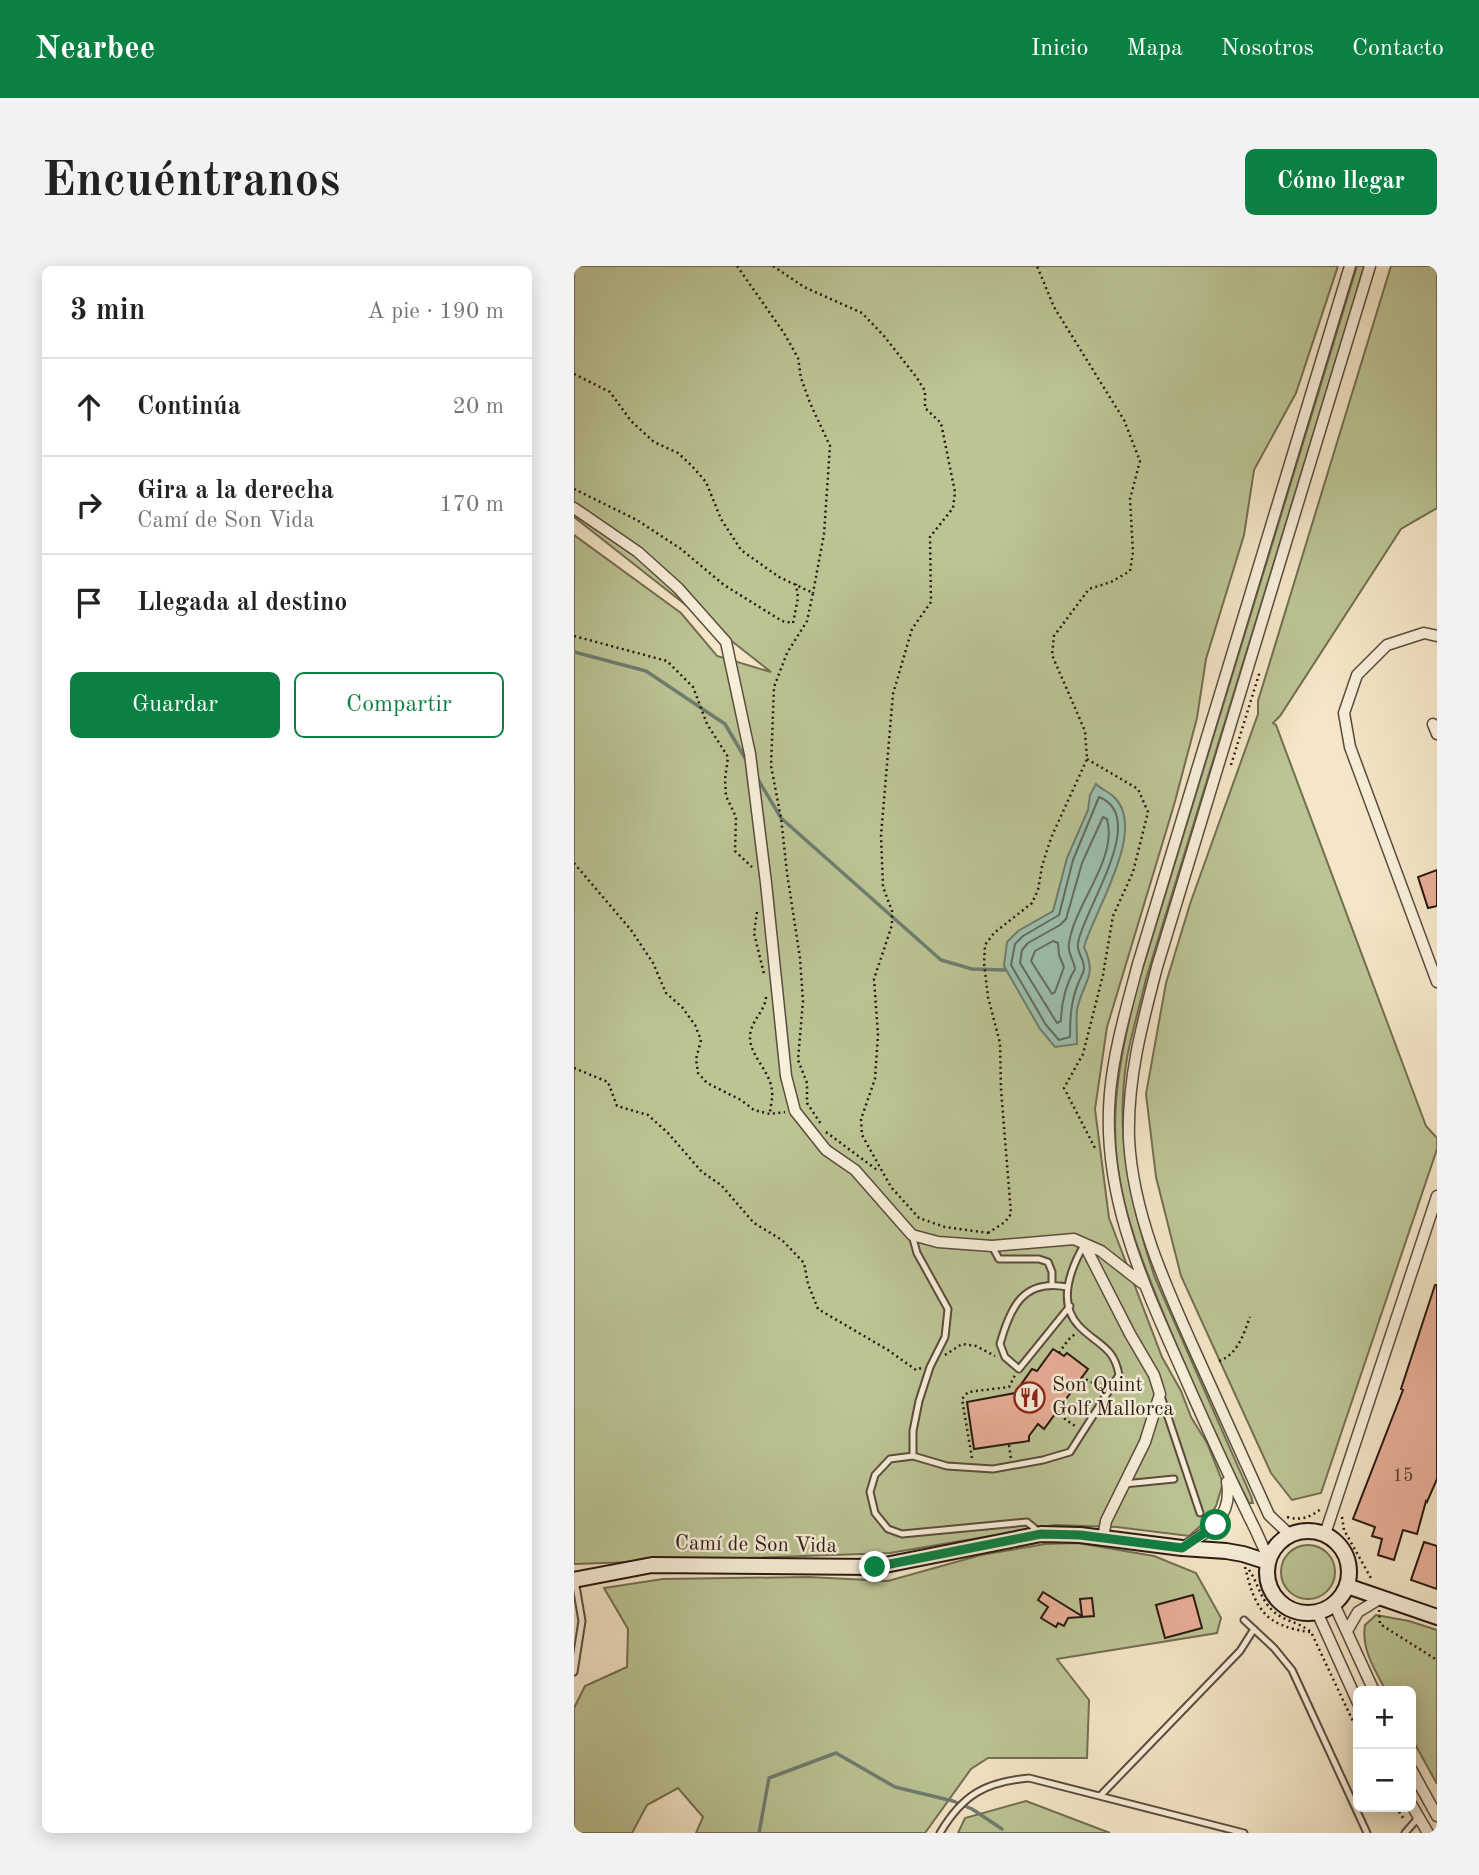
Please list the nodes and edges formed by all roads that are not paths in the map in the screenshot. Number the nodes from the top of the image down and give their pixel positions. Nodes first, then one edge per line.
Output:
1 (1350, 266) edge
2 (1370, 266) edge
3 (574, 508) edge
4 (1437, 636) edge
5 (1437, 982) edge
6 (1437, 1196) edge
7 (912, 1235) junction
8 (1084, 1244) junction
9 (992, 1246) junction
10 (1142, 1283) junction
11 (1052, 1284) junction
12 (1067, 1287) junction
13 (1070, 1306) junction
14 (1160, 1394) junction
15 (913, 1456) junction
16 (1226, 1471) junction
17 (1174, 1479) dead end
18 (1124, 1484) junction
19 (1200, 1513) dead end
20 (1041, 1534) junction
21 (1325, 1534) junction
22 (1290, 1535) junction
23 (1103, 1538) junction
24 (1182, 1548) junction
25 (1269, 1561) junction
26 (574, 1580) edge
27 (1347, 1586) junction
28 (1381, 1603) junction
29 (1334, 1604) junction
30 (1317, 1612) junction
31 (1437, 1617) edge
32 (1244, 1620) dead end
33 (1254, 1629) junction
34 (1347, 1631) junction
35 (574, 1672) edge
36 (1372, 1686) edge
37 (1353, 1692) edge
38 (1416, 1778) edge
39 (1100, 1796) junction
40 (1416, 1812) edge
41 (1437, 1816) edge
42 (1419, 1818) junction
43 (940, 1833) edge
44 (1244, 1833) edge
45 (1367, 1833) edge
46 (1405, 1833) edge
47 (1428, 1833) edge

1 - 10 street
2 - 22 street
3 - 7 street
4 - 5 street
6 - 21 street
7 - 9 street
7 - 15 lane
8 - 9 street
8 - 10 street
8 - 12 lane
8 - 14 street
9 - 11 lane
10 - 16 street
11 - 12 lane
11 - 13 lane
12 - 13 lane
13 - 15 lane
14 - 18 street
14 - 19 lane
15 - 20 lane
16 - 24 street
16 - 25 street
17 - 18 lane
18 - 23 street
20 - 23 street, Camí de Son Vida
20 - 26 street, Camí de Son Vida
21 - 22 street
21 - 27 street
22 - 25 street
23 - 24 street, Camí de Son Vida
24 - 25 street, Camí de Son Vida
25 - 30 street
26 - 35 lane
27 - 28 street
27 - 29 street
28 - 31 street
28 - 34 street
29 - 30 street
29 - 34 street
30 - 37 street
32 - 33 lane
33 - 39 lane
33 - 45 lane
34 - 36 street
38 - 41 street
39 - 43 lane
39 - 44 lane
40 - 42 street
42 - 46 lane
42 - 47 street

